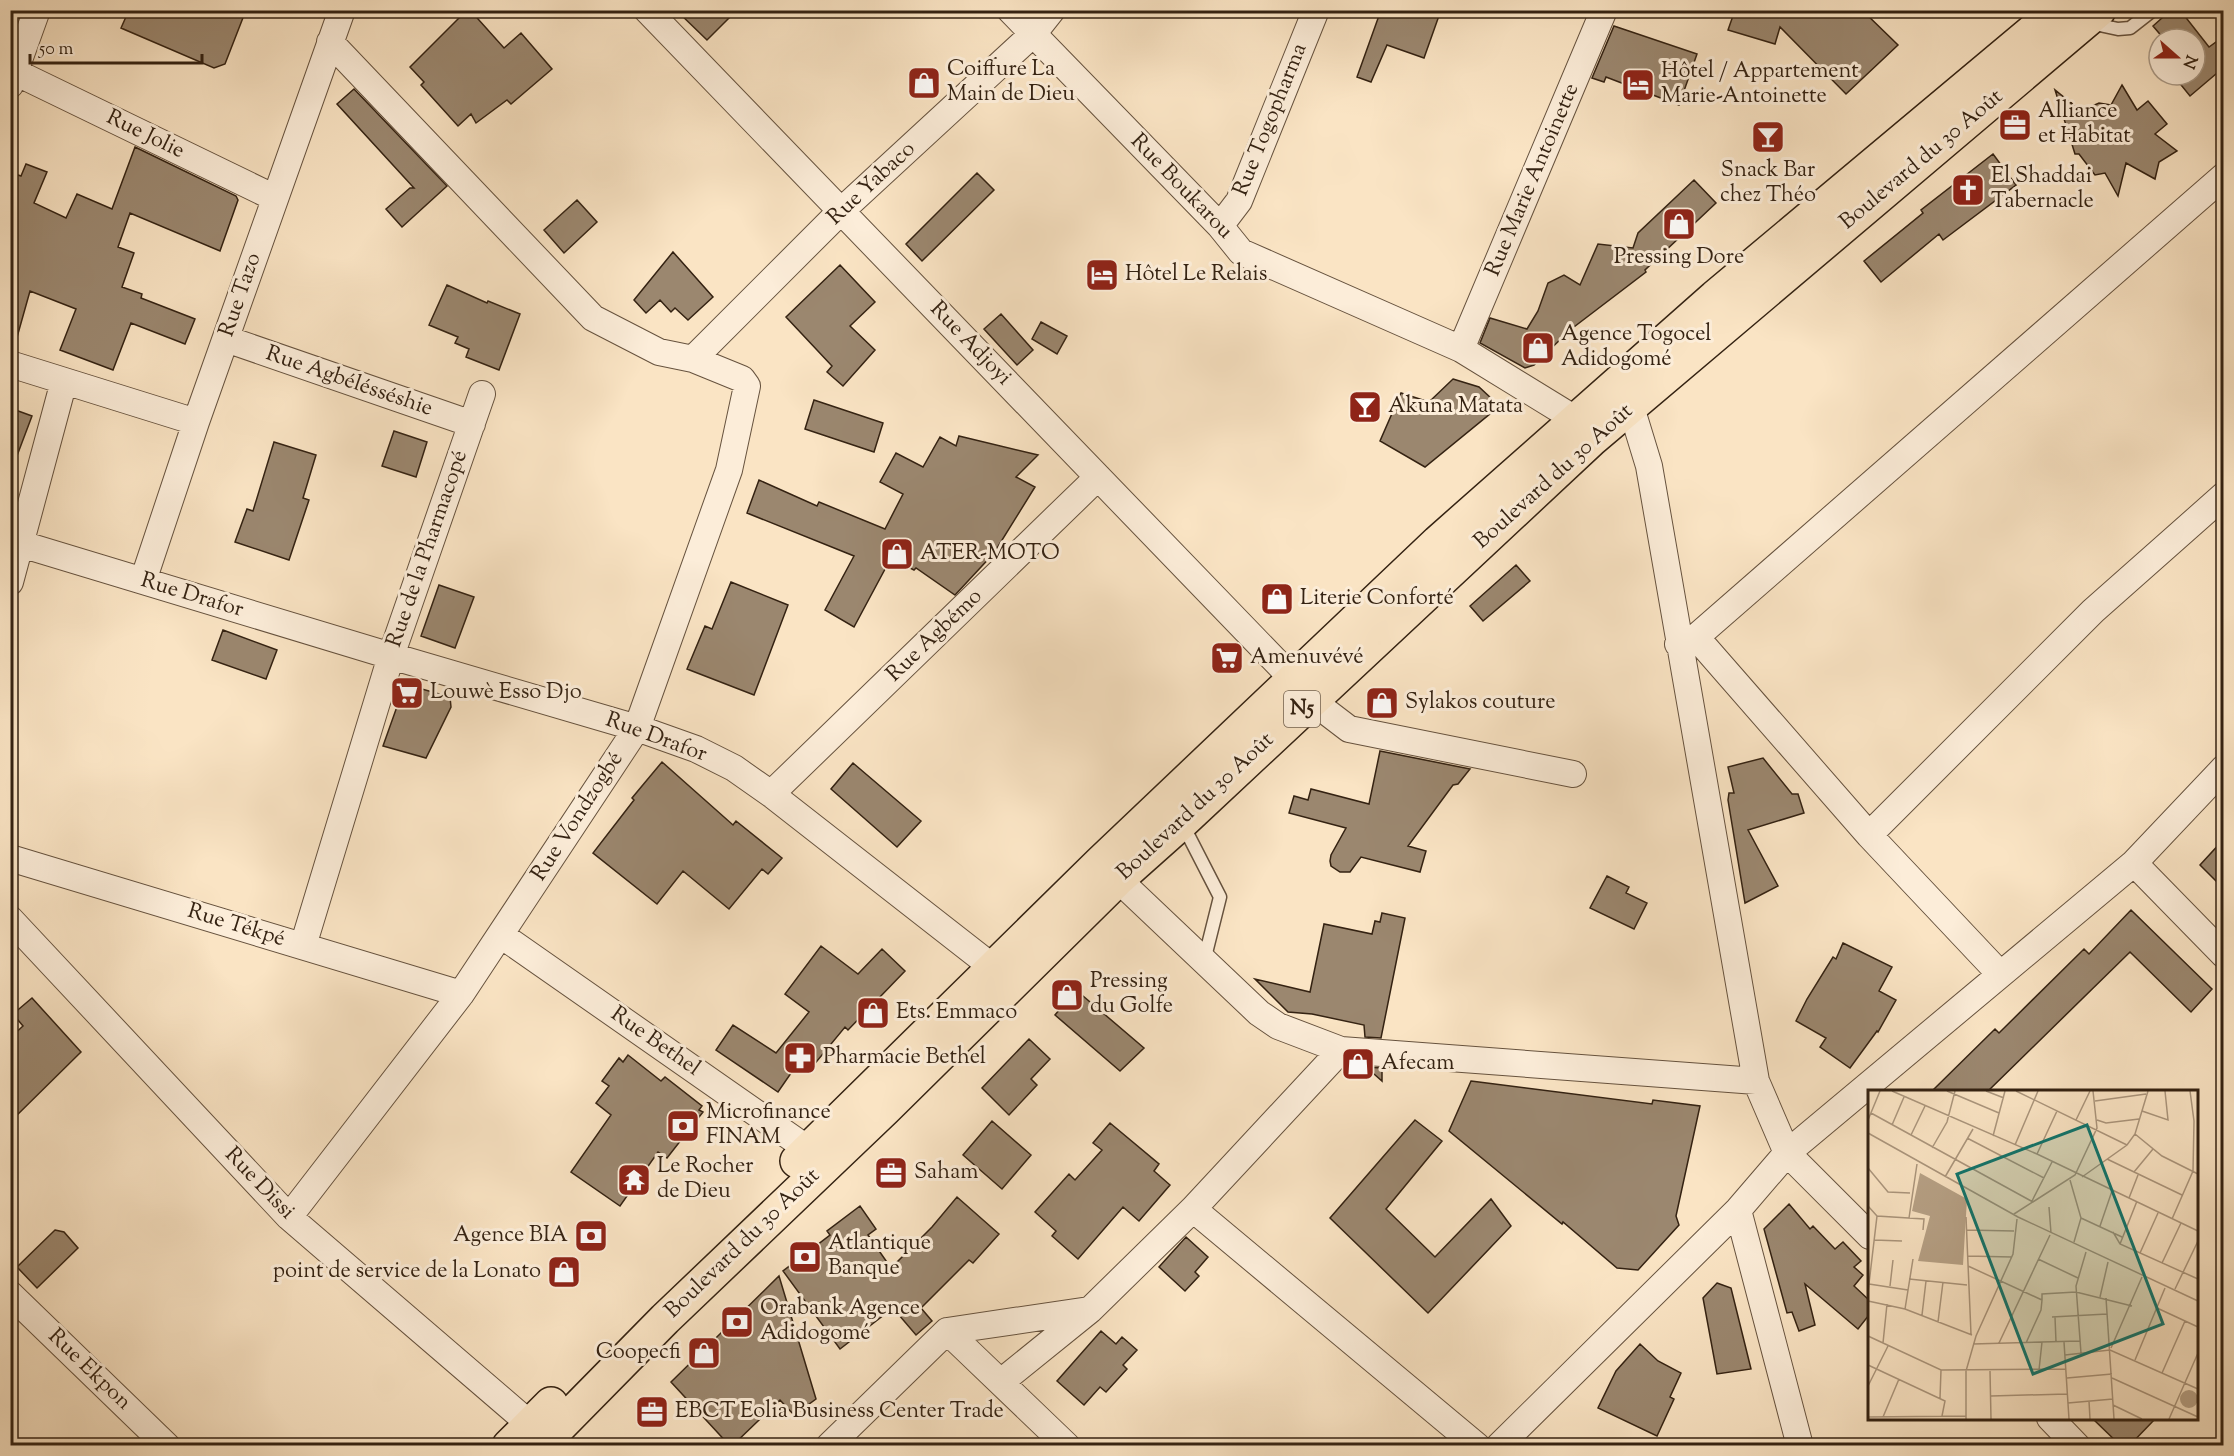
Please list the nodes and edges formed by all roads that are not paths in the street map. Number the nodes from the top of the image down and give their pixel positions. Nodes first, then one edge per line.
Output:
1 (37, 10) edge
2 (342, 10) edge
3 (647, 10) edge
4 (1010, 10) edge
5 (1052, 10) edge
6 (1316, 10) edge
7 (1604, 10) edge
8 (2153, 10) edge
9 (2080, 13) edge
10 (1033, 34) junction
11 (330, 42) junction
12 (13, 78) edge
13 (2223, 176) edge
14 (275, 198) junction
15 (841, 211) junction
16 (1220, 226) junction
17 (226, 339) junction
18 (1461, 349) junction
19 (693, 359) junction
20 (10, 364) edge
21 (64, 381) junction
22 (482, 394) dead end
23 (1623, 397) junction
24 (196, 422) junction
25 (472, 424) junction
26 (1583, 430) junction
27 (1098, 477) junction
28 (2223, 495) edge
29 (21, 544) junction
30 (143, 581) junction
31 (10, 582) edge
32 (1687, 640) junction
33 (391, 657) junction
34 (1302, 689) junction
35 (637, 728) junction
36 (2223, 768) edge
37 (1573, 774) dead end
38 (771, 794) junction
39 (1181, 823) junction
40 (1869, 835) junction
41 (10, 858) edge
42 (2134, 863) junction
43 (1109, 871) junction
44 (10, 919) edge
45 (501, 935) junction
46 (303, 946) junction
47 (2223, 954) edge
48 (1204, 961) junction
49 (994, 969) junction
50 (2000, 974) junction
51 (461, 994) junction
52 (1341, 1050) junction
53 (1756, 1081) junction
54 (809, 1150) junction
55 (1787, 1153) junction
56 (1194, 1209) junction
57 (1738, 1210) junction
58 (289, 1217) junction
59 (1868, 1235) edge
60 (10, 1294) edge
61 (1090, 1310) junction
62 (946, 1331) junction
63 (1001, 1382) junction
64 (2051, 1420) edge
65 (527, 1439) edge
66 (167, 1446) edge
67 (829, 1446) edge
68 (1067, 1446) edge
69 (1477, 1446) edge
70 (1499, 1446) edge
71 (1800, 1446) edge
72 (2077, 1446) edge

1 - 12 street
2 - 11 street, Rue Tazo
3 - 15 street, Rue Adjoyi
4 - 10 street, Rue Boukarou
5 - 10 street, Rue Yabaco
6 - 16 street, Rue Togopharma
7 - 18 street, Rue Marie Antoinette
8 - 9 lane
9 - 23 highway, Boulevard du 30 Août / N5
10 - 15 street, Rue Yabaco
10 - 16 street, Rue Boukarou
11 - 14 street, Rue Tazo
11 - 19 street
12 - 14 street, Rue Jolie
13 - 32 street
14 - 17 street, Rue Tazo
15 - 19 street, Rue Yabaco
15 - 27 street, Rue Adjoyi
16 - 18 street, Rue Boukarou
17 - 24 street, Rue Tazo
17 - 25 street, Rue Agbélésséshie
18 - 26 street, Rue Boukarou
19 - 35 street, Rue Vondzogbé
20 - 21 street
21 - 24 street
21 - 29 street
22 - 25 street, Rue de la Pharmacopé
23 - 26 highway, Boulevard du 30 Août / N5
23 - 32 street
24 - 30 street, Rue Tazo
25 - 33 street, Rue de la Pharmacopé
26 - 34 highway, Boulevard du 30 Août / N5
27 - 34 street, Rue Adjoyi
27 - 38 street, Rue Agbémo
28 - 40 street
29 - 30 street, Rue Drafor
29 - 31 street
30 - 33 street, Rue Drafor
32 - 40 street
32 - 53 street
33 - 35 street, Rue Drafor
33 - 46 street, Rue de la Pharmacopé
34 - 37 street, Rue Adjoyi
34 - 39 highway, Boulevard du 30 Août / N5
34 - 43 highway, Boulevard du 30 Août / N5
35 - 38 street, Rue Drafor
35 - 45 street, Rue Vondzogbé
36 - 42 street
38 - 49 street, Rue Drafor
39 - 43 highway, Boulevard du 30 Août / N5
39 - 48 lane
40 - 50 street
41 - 46 street, Rue Tékpé
42 - 47 street
42 - 50 street
43 - 48 street
43 - 49 highway, Boulevard du 30 Août / N5
43 - 65 highway, Boulevard du 30 Août / N5
44 - 58 street, Rue Dissi
45 - 51 street, Rue Vondzogbé
45 - 54 street, Rue Bethel
46 - 51 street, Rue Tékpé
48 - 52 street
49 - 54 highway, Boulevard du 30 Août / N5
50 - 55 street
51 - 58 street, Rue Vondzogbé
52 - 53 street
52 - 56 street
53 - 55 street
54 - 65 highway, Boulevard du 30 Août / N5
55 - 57 street
55 - 59 street
56 - 61 street
56 - 69 street
57 - 70 street
57 - 71 street
58 - 65 street, Rue Dissi
60 - 66 street, Rue Ekpon
61 - 62 street
61 - 63 street
62 - 63 street
62 - 67 street
63 - 68 street
64 - 72 street

